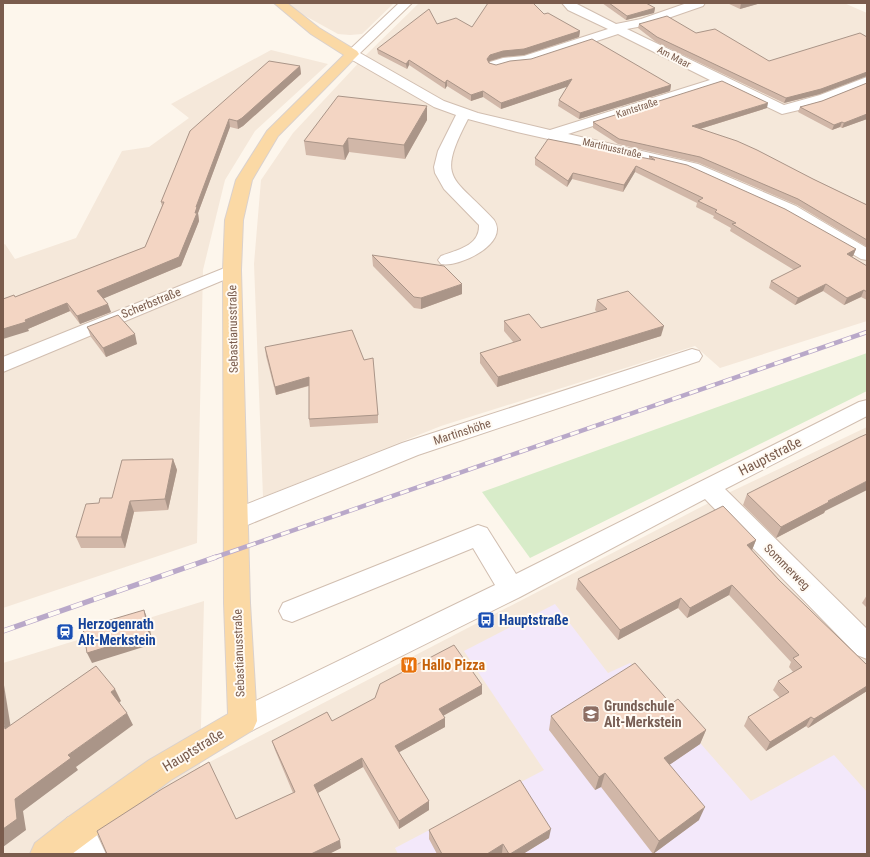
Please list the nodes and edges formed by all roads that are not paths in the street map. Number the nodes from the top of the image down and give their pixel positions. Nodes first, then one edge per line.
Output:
1 (280, 3) edge
2 (406, 3) edge
3 (568, 3) edge
4 (698, 3) edge
5 (617, 29) junction
6 (352, 54) junction
7 (495, 65) edge
8 (721, 81) junction
9 (867, 81) edge
10 (464, 113) junction
11 (553, 135) junction
12 (867, 255) edge
13 (447, 260) dead end
14 (232, 270) junction
15 (692, 356) dead end
16 (3, 365) edge
17 (867, 407) edge
18 (708, 487) junction
19 (236, 519) junction
20 (511, 589) junction
21 (292, 611) dead end
22 (867, 646) edge
23 (242, 721) junction
24 (84, 841) edge
25 (46, 854) edge

1 - 6 main road
2 - 6 street, Sebastianusstraße
3 - 5 street, Am Maar
4 - 5 street
5 - 7 street
5 - 8 street, Am Maar
6 - 10 street, Martinusstraße
6 - 14 main road, Sebastianusstraße
8 - 9 street, Am Maar
8 - 11 street, Kantstraße
10 - 11 street, Martinusstraße
10 - 13 street
11 - 12 street, Martinusstraße
14 - 16 street, Scherbstraße
14 - 19 main road, Sebastianusstraße
15 - 19 street, Martinshöhe
17 - 18 street, Hauptstraße
18 - 20 street, Hauptstraße
18 - 22 street, Sommerweg
19 - 23 main road, Sebastianusstraße
20 - 21 street
20 - 23 street, Hauptstraße
23 - 24 main road, Hauptstraße
24 - 25 main road, Hauptstraße

